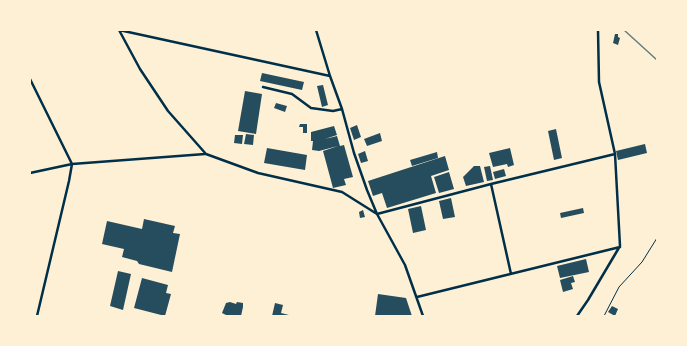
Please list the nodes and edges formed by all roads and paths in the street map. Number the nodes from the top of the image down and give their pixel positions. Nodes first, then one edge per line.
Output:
1 (119, 30) edge
2 (316, 30) edge
3 (598, 30) edge
4 (330, 76) junction
5 (30, 79) edge
6 (263, 87) dead end
7 (342, 109) junction
8 (206, 154) junction
9 (615, 154) junction
10 (72, 164) junction
11 (30, 174) edge
12 (491, 184) junction
13 (377, 214) junction
14 (657, 238) edge
15 (620, 246) junction
16 (511, 274) junction
17 (416, 297) junction
18 (37, 316) edge
19 (423, 316) edge
20 (577, 316) edge
21 (604, 316) edge

1 - 4 street
1 - 8 street
2 - 4 street
3 - 9 street
4 - 7 street
5 - 10 street
6 - 7 street
7 - 13 street
8 - 10 street
8 - 13 street
9 - 12 street
9 - 15 street
10 - 11 street
10 - 18 street
12 - 13 street
12 - 16 street
13 - 17 street
14 - 21 path
15 - 16 street
15 - 20 street
16 - 17 street
17 - 19 street

